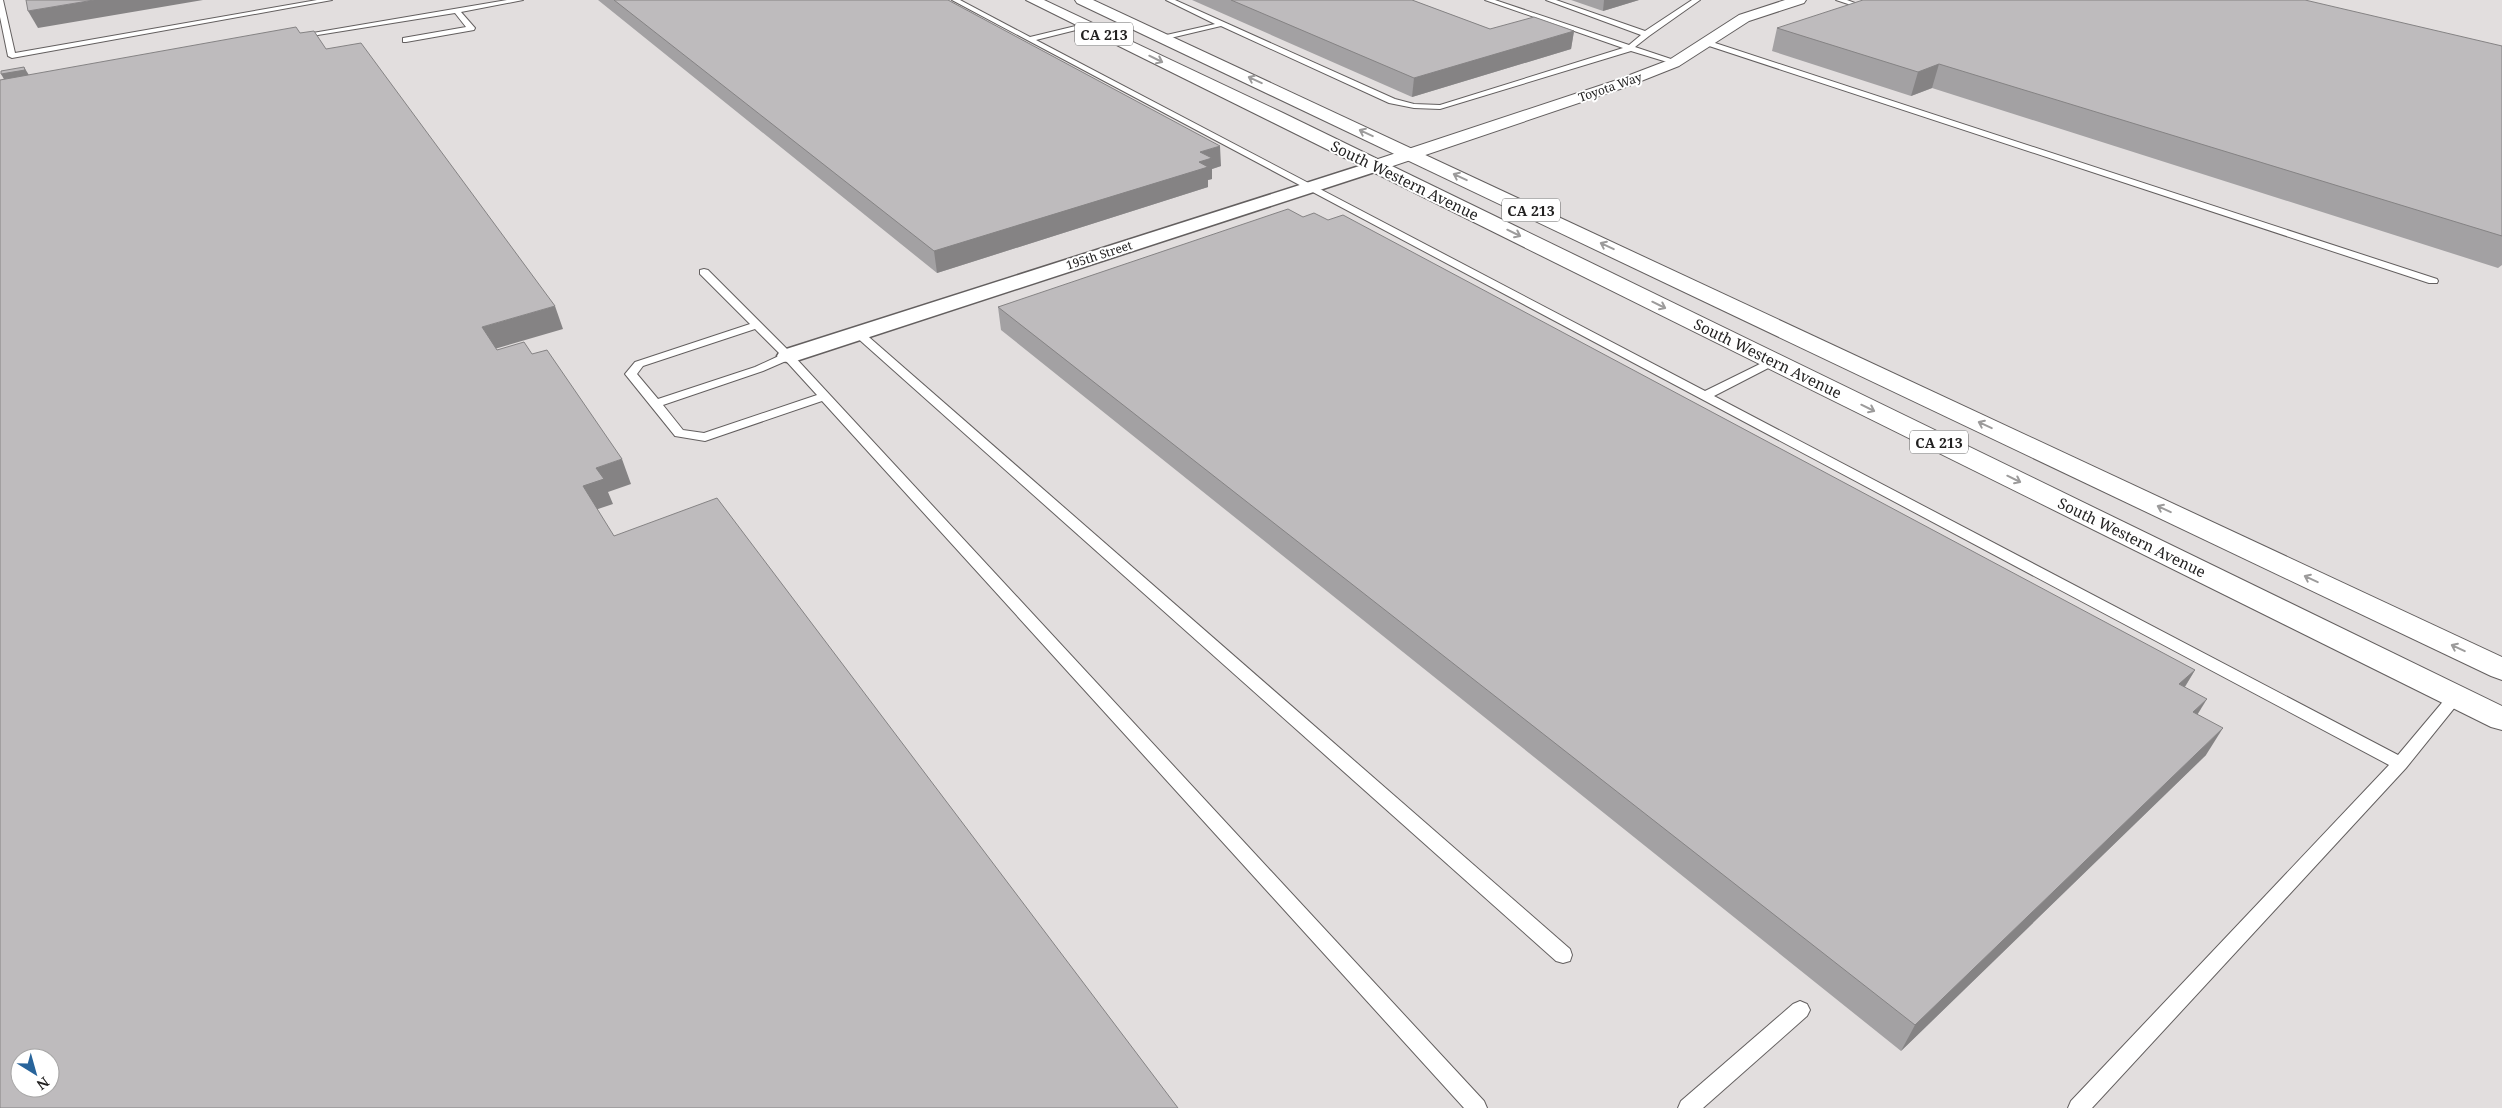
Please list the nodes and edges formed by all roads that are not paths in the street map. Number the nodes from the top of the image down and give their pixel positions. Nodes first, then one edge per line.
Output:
1 (0, 0) edge
2 (329, 0) edge
3 (520, 0) edge
4 (955, 0) edge
5 (1033, 0) edge
6 (1082, 0) edge
7 (1169, 0) edge
8 (1488, 0) edge
9 (1549, 0) edge
10 (1697, 0) edge
11 (1799, 0) edge
12 (1838, 0) edge
13 (1860, 6) edge
14 (457, 11) junction
15 (1222, 24) junction
16 (1085, 25) junction
17 (1646, 34) junction
18 (287, 38) edge
19 (1165, 38) junction
20 (1029, 39) junction
21 (406, 40) dead end
22 (1706, 42) junction
23 (1629, 49) junction
24 (1674, 63) junction
25 (1410, 154) junction
26 (1375, 166) junction
27 (1307, 188) junction
28 (704, 272) dead end
29 (2433, 281) dead end
30 (757, 325) junction
31 (858, 333) junction
32 (788, 356) junction
33 (1774, 362) junction
34 (824, 396) junction
35 (1703, 396) junction
36 (655, 404) junction
37 (2502, 669) edge
38 (2456, 696) junction
39 (2502, 719) edge
40 (2400, 764) junction
41 (1563, 955) dead end
42 (1800, 1010) dead end
43 (1477, 1108) edge
44 (1688, 1108) edge
45 (2078, 1108) edge

1 - 2 lane
3 - 14 lane
4 - 20 lane
5 - 16 main road, South Western Avenue / CA 213
6 - 19 main road, South Western Avenue / CA 213
7 - 15 lane
8 - 23 lane
9 - 17 lane
10 - 17 lane
11 - 22 main road, Toyota Way
12 - 13 lane
14 - 18 lane
14 - 21 lane
15 - 19 lane
15 - 23 lane
16 - 20 lane
16 -> 26 main road, South Western Avenue / CA 213
17 - 23 lane
25 -> 19 main road, South Western Avenue / CA 213
20 - 27 lane
22 - 24 main road, Toyota Way
22 - 29 lane
23 - 24 lane
24 - 25 main road, Toyota Way
25 - 26 main road, 195th Street
37 -> 25 main road, South Western Avenue / CA 213
26 - 27 street, 195th Street
26 -> 33 main road, South Western Avenue / CA 213
27 - 31 street, 195th Street
27 - 35 lane
28 - 30 lane
30 - 32 lane
30 - 36 lane
31 - 32 street, 195th Street
31 - 41 lane
32 - 34 lane
32 - 36 lane
33 - 35 lane
33 -> 38 main road, South Western Avenue / CA 213
34 - 36 lane
34 - 43 lane
35 - 40 lane
38 - 39 main road, South Western Avenue / CA 213
38 - 40 lane
40 - 45 lane
42 - 44 lane

